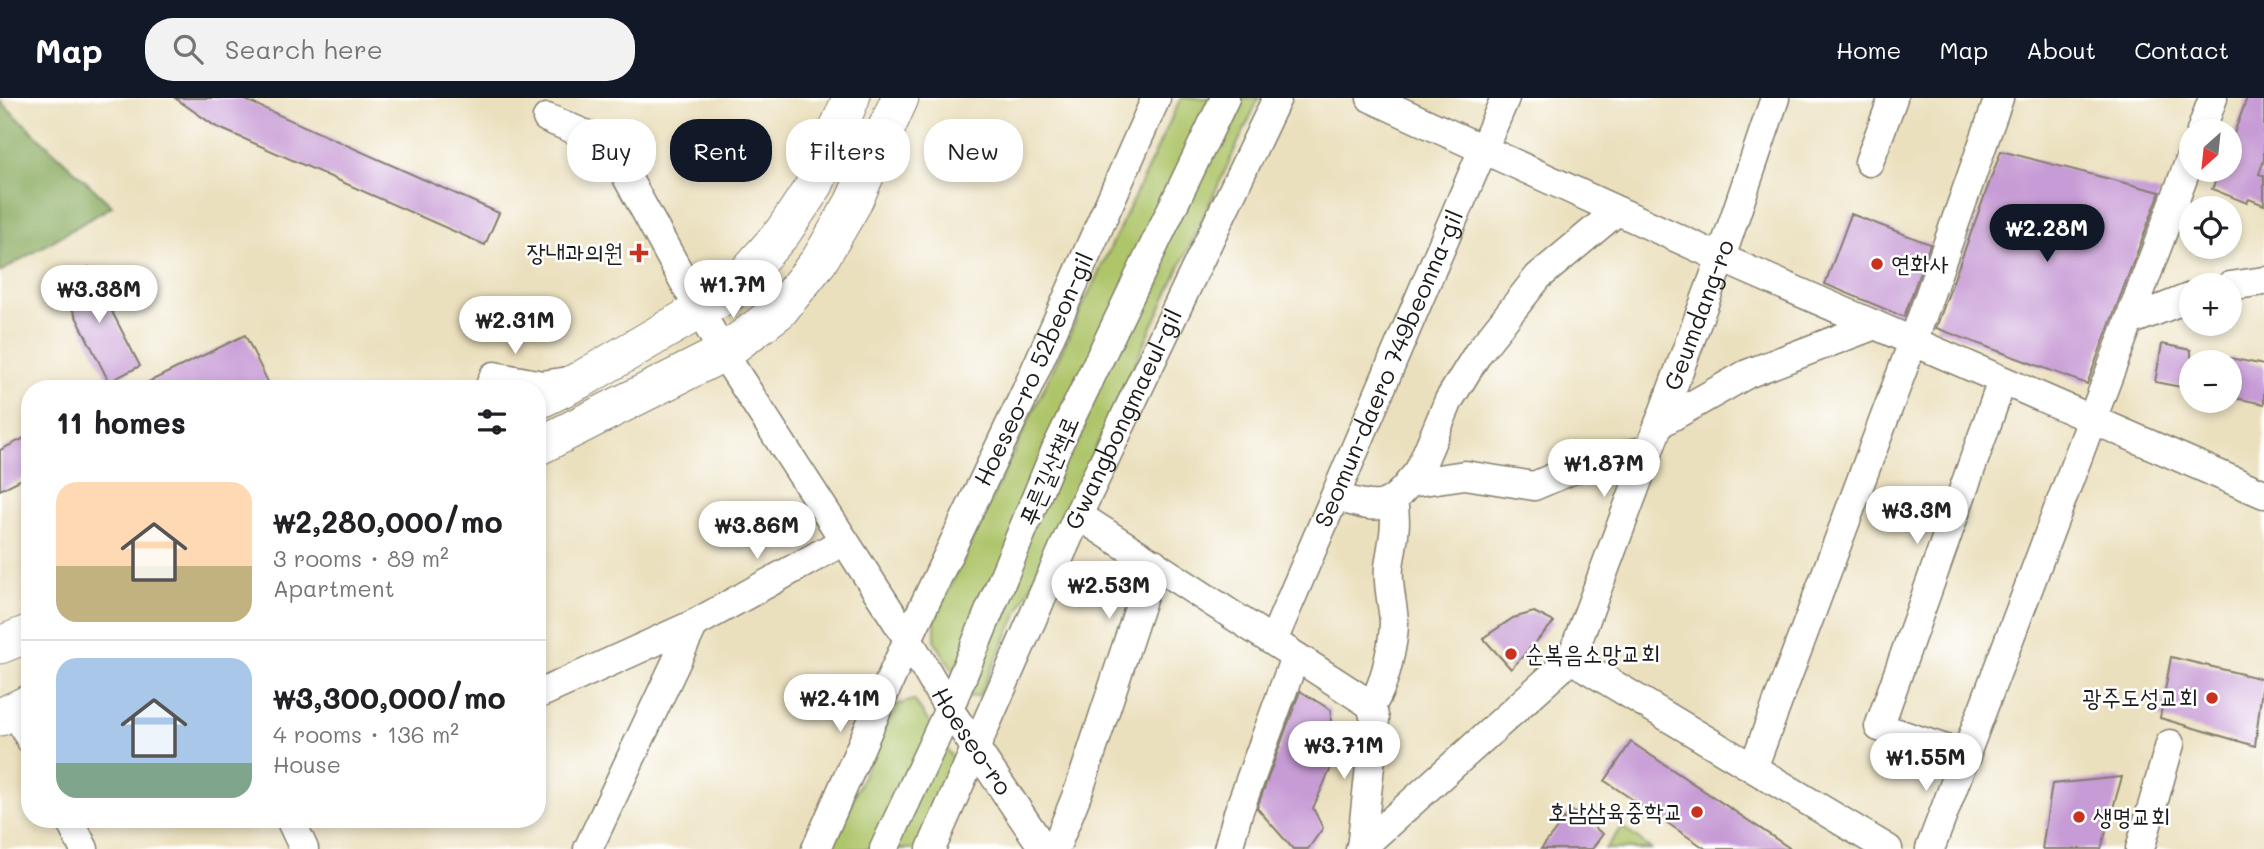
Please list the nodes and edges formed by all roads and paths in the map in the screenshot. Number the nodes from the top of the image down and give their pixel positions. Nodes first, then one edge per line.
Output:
1 (851, 98) edge
2 (900, 98) edge
3 (1156, 98) edge
4 (1225, 98) edge
5 (1277, 98) edge
6 (1371, 98) edge
7 (1505, 98) edge
8 (1775, 98) edge
9 (1893, 98) edge
10 (1999, 98) edge
11 (2213, 98) edge
12 (547, 118) dead end
13 (2205, 119) edge
14 (1485, 150) junction
15 (1869, 162) dead end
16 (2182, 182) edge
17 (1617, 211) junction
18 (1721, 258) junction
19 (2264, 282) edge
20 (2242, 285) edge
21 (2179, 302) edge
22 (700, 312) junction
23 (2130, 321) junction
24 (1875, 325) junction
25 (1913, 342) junction
26 (723, 353) junction
27 (582, 379) junction
28 (492, 380) edge
29 (515, 380) edge
30 (2002, 381) junction
31 (546, 384) edge
32 (546, 397) edge
33 (2093, 421) junction
34 (1654, 437) junction
35 (546, 442) edge
36 (1401, 493) junction
37 (2264, 494) edge
38 (1336, 497) junction
39 (1078, 515) junction
40 (844, 541) junction
41 (1154, 563) junction
42 (694, 624) junction
43 (21, 637) edge
44 (908, 639) junction
45 (0, 645) edge
46 (1284, 649) junction
47 (1571, 659) junction
48 (546, 691) edge
49 (949, 709) junction
50 (1373, 712) junction
51 (2170, 744) dead end
52 (975, 745) junction
53 (1967, 756) junction
54 (1753, 768) junction
55 (74, 828) edge
56 (294, 828) edge
57 (1361, 848) edge
58 (84, 849) edge
59 (304, 849) edge
60 (588, 849) edge
61 (816, 849) edge
62 (884, 849) edge
63 (931, 849) edge
64 (1044, 849) edge
65 (1055, 849) edge
66 (1228, 849) edge
67 (1888, 849) edge
68 (1930, 849) edge
69 (2140, 849) edge

1 - 22 main road
2 - 26 main road
3 - 44 street, Hoeseo-ro 52beon-gil
4 - 49 street, 푸른길산책로
5 - 39 street, Gwangbongmaeul-gil
6 - 14 street
7 - 14 street, Seomun-daero 749beonna-gil
8 - 18 street, Geumdang-ro
9 - 15 street
10 - 25 street
11 - 13 street
12 - 22 street, Hoeseo-ro
14 - 17 street
14 - 38 street, Seomun-daero 749beonna-gil
16 - 23 street
17 - 18 street
17 - 36 street
18 - 24 street
18 - 34 street, Geumdang-ro
19 - 20 street
21 - 23 street
22 - 26 street, Hoeseo-ro
22 - 27 main road
23 - 33 street
24 - 25 street
24 - 34 street
25 - 30 street
25 - 54 street
26 - 35 main road
26 - 40 street, Hoeseo-ro
27 - 31 street
27 - 32 main road
28 - 29 street
30 - 33 street
30 - 53 street
33 - 37 street
33 - 53 street
34 - 36 street
34 - 47 street, Geumdang-ro
36 - 38 street
36 - 50 street
38 - 46 street, Seomun-daero 749beonna-gil
39 - 41 street
39 - 52 street, Gwangbongmaeul-gil
40 - 42 street
40 - 44 street, Hoeseo-ro
41 - 46 street
41 - 65 street
42 - 48 street
42 - 60 street
43 - 45 main road
44 - 49 street, Hoeseo-ro
44 - 61 street, Hoeseo-ro 52beon-gil
46 - 50 street
46 - 66 street, Seomun-daero 749beonna-gil
47 - 54 street
47 - 57 street, Geumdang-ro
49 - 52 street, Hoeseo-ro
49 - 62 street, 푸른길산책로
50 - 57 street
51 - 69 street
52 - 63 street, Gwangbongmaeul-gil
52 - 64 street, Hoeseo-ro
53 - 68 street
54 - 67 street
55 - 58 street
56 - 59 street

